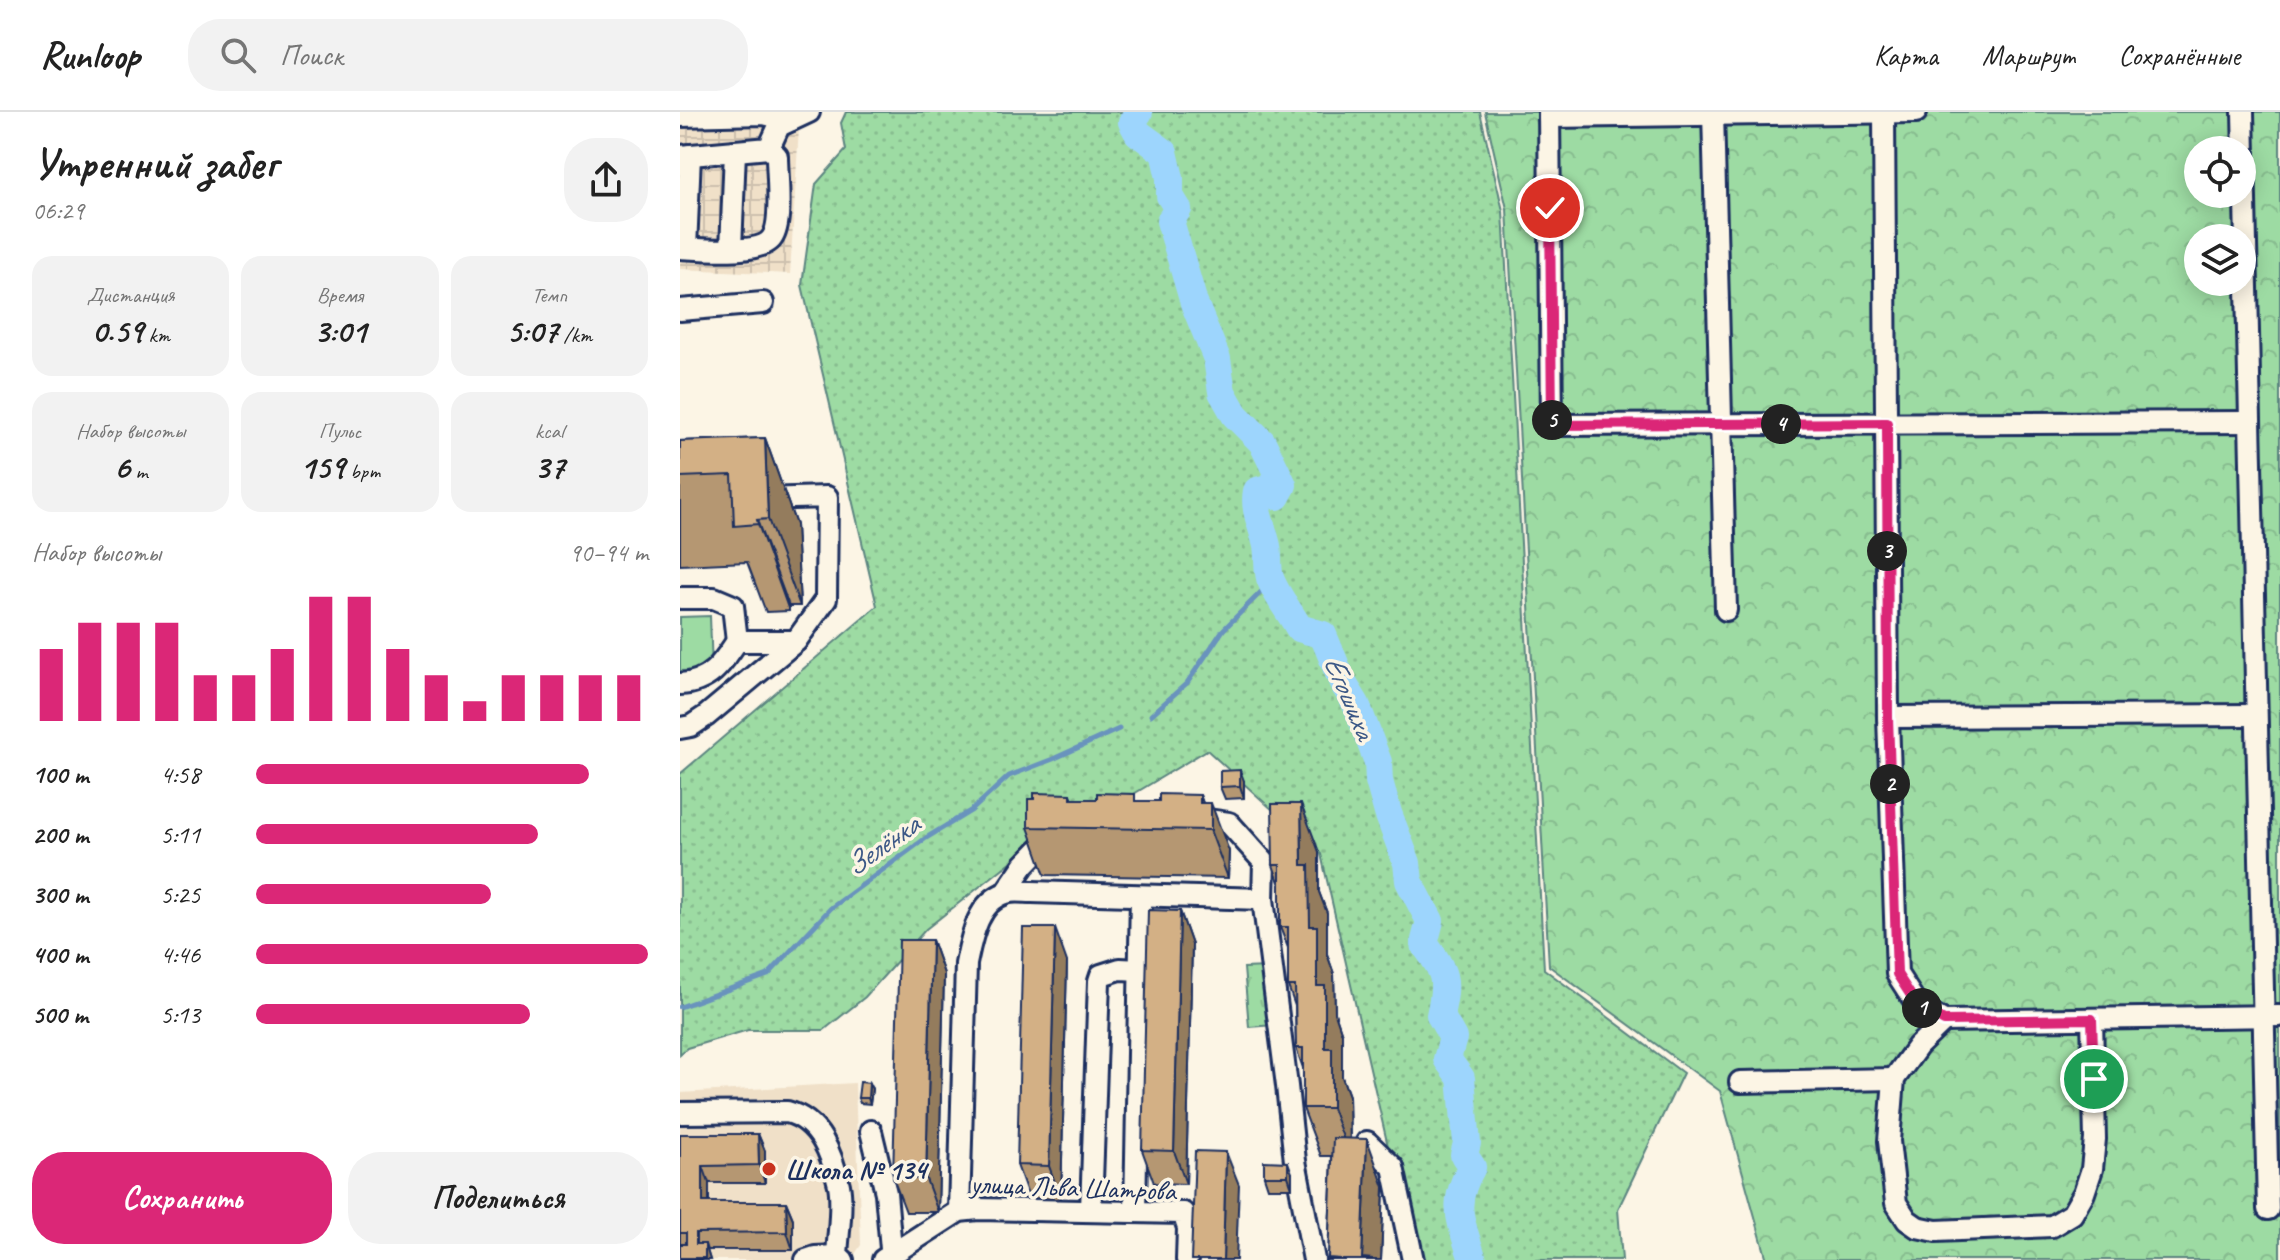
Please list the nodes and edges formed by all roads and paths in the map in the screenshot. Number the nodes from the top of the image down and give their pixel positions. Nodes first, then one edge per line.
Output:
1 (1884, 112) edge
2 (1916, 112) edge
3 (2243, 112) edge
4 (763, 113) edge
5 (1713, 113) edge
6 (716, 114) edge
7 (797, 115) edge
8 (1549, 115) edge
9 (680, 116) edge
10 (769, 148) junction
11 (735, 151) junction
12 (685, 155) edge
13 (683, 248) edge
14 (731, 249) junction
15 (763, 303) dead end
16 (680, 310) edge
17 (2250, 422) junction
18 (1887, 423) junction
19 (1722, 424) junction
20 (739, 499) edge
21 (680, 598) edge
22 (1726, 610) dead end
23 (737, 641) junction
24 (796, 641) junction
25 (680, 684) edge
26 (2256, 715) junction
27 (1888, 717) junction
28 (680, 728) edge
29 (1171, 815) edge
30 (1072, 821) edge
31 (1005, 893) junction
32 (1141, 896) junction
33 (1263, 899) junction
34 (1140, 970) junction
35 (2272, 1016) edge
36 (2092, 1019) junction
37 (1944, 1021) junction
38 (1894, 1079) junction
39 (1740, 1082) dead end
40 (680, 1113) edge
41 (871, 1131) dead end
42 (1367, 1142) edge
43 (2268, 1209) dead end
44 (1091, 1210) junction
45 (959, 1211) junction
46 (1135, 1211) junction
47 (840, 1258) edge
48 (888, 1258) edge
49 (806, 1260) edge
50 (1187, 1260) edge
51 (1314, 1260) edge
52 (1413, 1260) edge

1 - 2 street
1 - 5 street
1 - 18 street
3 - 17 street
4 - 6 street
4 - 7 street
5 - 8 street
5 - 19 street
6 - 9 street
7 - 10 street
8 - 19 street
10 - 11 street
10 - 14 street
11 - 12 street
11 - 14 street
12 - 13 street
13 - 14 street
15 - 16 street
17 - 18 street
17 - 26 street
18 - 19 street
18 - 27 street
19 - 22 street
20 - 24 street
21 - 23 street
23 - 24 street
23 - 25 street
24 - 28 street
26 - 27 street
26 - 35 street
27 - 37 street
29 - 33 street
30 - 31 street
31 - 32 street
31 - 45 street
32 - 33 street
32 - 34 street
33 - 51 street
34 - 44 street
34 - 46 street
35 - 36 street
35 - 43 street
36 - 37 street
36 - 38 street
37 - 38 street
38 - 39 street
40 - 47 street
41 - 48 street
42 - 52 street
44 - 45 street, улица Льва Шатрова
44 - 46 street, улица Льва Шатрова
45 - 48 street, улица Льва Шатрова
46 - 50 street, улица Льва Шатрова
47 - 49 street

